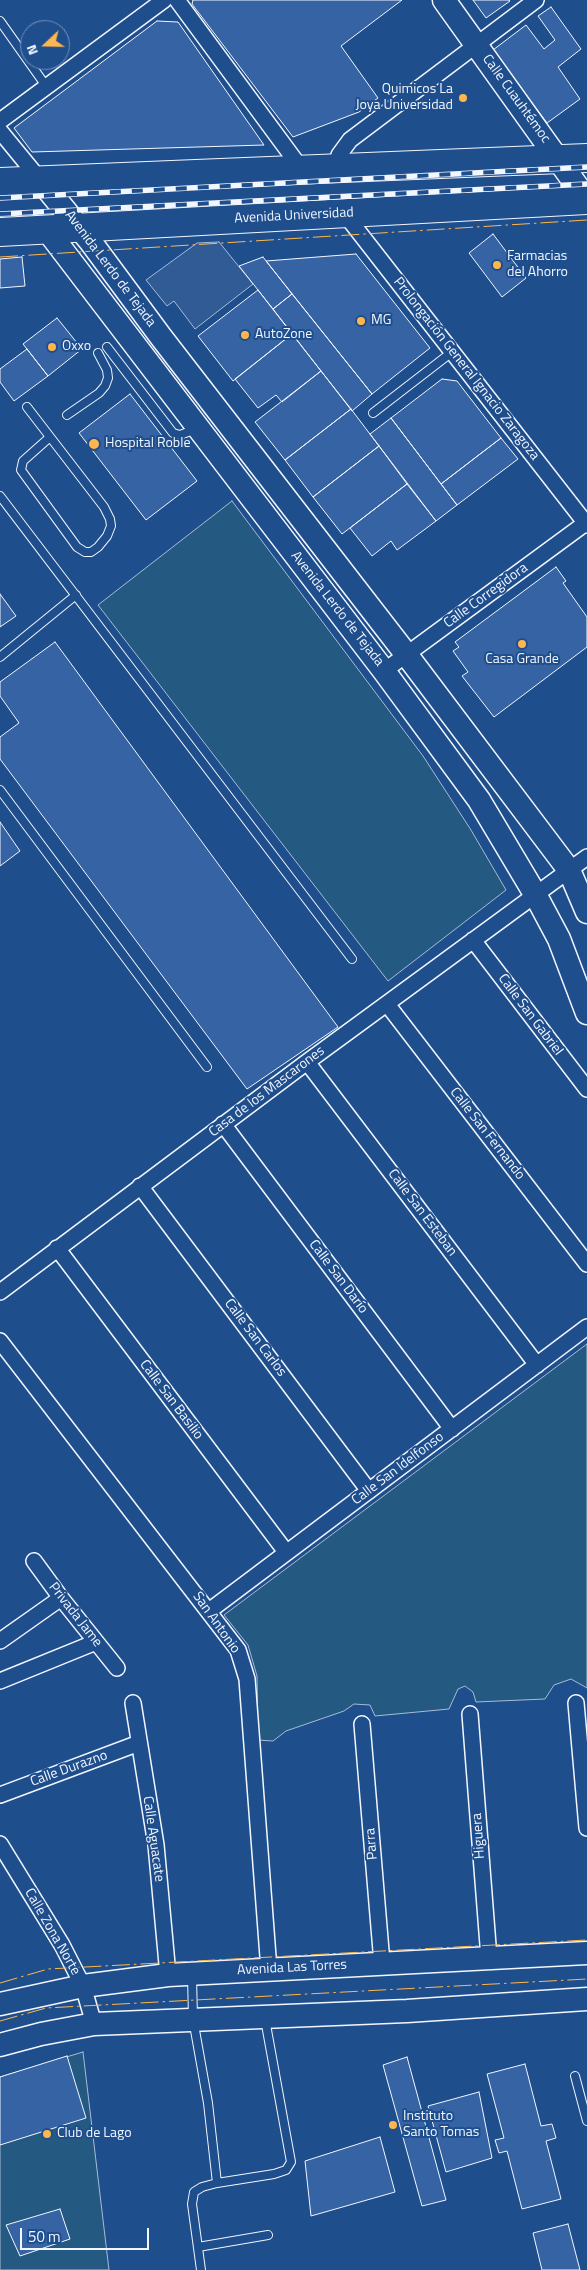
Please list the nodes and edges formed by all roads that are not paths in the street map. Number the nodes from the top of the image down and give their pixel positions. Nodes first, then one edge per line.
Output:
1 (164, 0) edge
2 (177, 0) edge
3 (444, 0) edge
4 (533, 1) edge
5 (0, 21) edge
6 (476, 44) junction
7 (46, 86) junction
8 (0, 121) edge
9 (0, 131) edge
10 (587, 158) edge
11 (559, 159) junction
12 (337, 170) junction
13 (302, 171) junction
14 (42, 181) junction
15 (0, 182) edge
16 (587, 200) edge
17 (344, 213) junction
18 (79, 228) junction
19 (47, 230) junction
20 (0, 232) edge
21 (106, 347) dead end
22 (452, 352) junction
23 (98, 353) dead end
24 (27, 407) dead end
25 (373, 412) dead end
26 (67, 415) dead end
27 (198, 429) junction
28 (50, 438) junction
29 (0, 496) edge
30 (587, 523) edge
31 (76, 595) junction
32 (406, 654) junction
33 (0, 657) edge
34 (384, 671) junction
35 (0, 790) edge
36 (587, 857) edge
37 (569, 870) junction
38 (535, 894) junction
39 (587, 912) edge
40 (473, 940) junction
41 (352, 959) dead end
42 (387, 1004) junction
43 (587, 1013) edge
44 (307, 1062) junction
45 (207, 1067) dead end
46 (587, 1089) edge
47 (223, 1124) junction
48 (140, 1186) junction
49 (57, 1248) junction
50 (587, 1264) edge
51 (0, 1292) edge
52 (587, 1326) edge
53 (0, 1340) edge
54 (537, 1365) junction
55 (452, 1429) junction
56 (369, 1491) junction
57 (286, 1552) junction
58 (34, 1561) dead end
59 (61, 1598) junction
60 (209, 1611) junction
61 (0, 1641) edge
62 (96, 1642) junction
63 (117, 1668) dead end
64 (0, 1681) edge
65 (576, 1702) dead end
66 (133, 1703) dead end
67 (470, 1714) dead end
68 (362, 1724) dead end
69 (139, 1743) junction
70 (0, 1795) edge
71 (587, 1828) edge
72 (0, 1844) edge
73 (587, 1953) edge
74 (489, 1958) junction
75 (382, 1963) junction
76 (269, 1970) junction
77 (192, 1974) junction
78 (168, 1975) junction
79 (83, 1986) junction
80 (587, 1999) edge
81 (0, 2004) edge
82 (264, 2016) junction
83 (193, 2019) junction
84 (94, 2024) junction
85 (0, 2045) edge
86 (574, 2076) dead end
87 (587, 2122) edge
88 (217, 2184) junction
89 (268, 2235) dead end
90 (198, 2247) junction
91 (201, 2270) edge

1 - 7 street
2 - 13 street
3 - 6 street, Calle Cuauhtémoc
4 - 6 street
5 - 7 lane
6 - 11 street, Calle Cuauhtémoc
6 - 12 street
7 - 8 street
9 - 14 street
10 - 11 highway
11 - 12 highway
11 - 16 street, Calle Cuauhtémoc
12 - 13 highway
13 - 14 highway
14 - 15 highway
14 - 18 street, Avenida Lerdo de Tejada
16 - 17 highway, Avenida Universidad
17 - 18 highway, Avenida Universidad
17 - 22 street, Prolongación General Ignacio Zaragoza
18 - 19 highway, Avenida Universidad
18 - 32 street, Avenida Lerdo de Tejada
19 - 20 highway, Avenida Universidad
19 - 27 street, Avenida Lerdo de Tejada
21 - 27 lane
22 - 25 lane
22 - 30 street, Prolongación General Ignacio Zaragoza
23 - 26 lane
24 - 28 lane
27 - 34 street, Avenida Lerdo de Tejada
28 - 28 lane
29 - 31 lane
30 - 32 street, Calle Corregidora
31 - 33 lane
31 - 41 lane
32 - 34 street, Calle Corregidora
32 - 37 street, Avenida Lerdo de Tejada
34 - 38 street, Avenida Lerdo de Tejada
35 - 45 lane
36 - 37 street, Casa de los Mascarones
37 - 38 street, Casa de los Mascarones
37 - 39 street, Avenida Lerdo de Tejada
38 - 40 street, Casa de los Mascarones
38 - 43 street, Avenida Lerdo de Tejada
40 - 42 street, Casa de los Mascarones
40 - 46 street, Calle San Gabriel
42 - 44 street, Casa de los Mascarones
42 - 50 street, Calle San Fernando
44 - 47 street, Casa de los Mascarones
44 - 54 street, Calle San Esteban
47 - 48 street, Casa de los Mascarones
47 - 55 street, Calle San Darío
48 - 49 street, Casa de los Mascarones
48 - 56 street, Calle San Carlos
49 - 51 street, Casa de los Mascarones
49 - 57 street, Calle San Basilio
52 - 54 street, Calle San Idelfonso
53 - 60 street, San Antonio
54 - 55 street, Calle San Idelfonso
55 - 56 street, Calle San Idelfonso
56 - 57 street, Calle San Idelfonso
57 - 60 street, Calle San Idelfonso
58 - 59 street, Privada Jame
59 - 61 street
59 - 62 street, Privada Jame
60 - 76 street, San Antonio
62 - 63 street, Privada Jame
62 - 64 street
65 - 71 street
66 - 69 street, Calle Aguacate
67 - 74 street, Higuera
68 - 75 street, Parra
69 - 70 street, Calle Durazno
69 - 78 street, Calle Aguacate
72 - 79 street, Calle Zona Norte
73 - 74 street, Avenida Las Torres
74 - 75 street, Avenida Las Torres
75 - 76 street, Avenida Las Torres
76 - 77 street, Avenida Las Torres
77 - 78 street, Avenida Las Torres
77 - 83 lane
78 - 79 street, Avenida Las Torres
79 - 81 street, Avenida Las Torres
79 - 84 street, Calle Zona Norte
80 - 82 street
82 - 83 street
82 - 88 lane
83 - 84 street
83 - 88 lane
84 - 85 street
86 - 87 lane
88 - 90 lane
89 - 90 lane
90 - 91 lane

